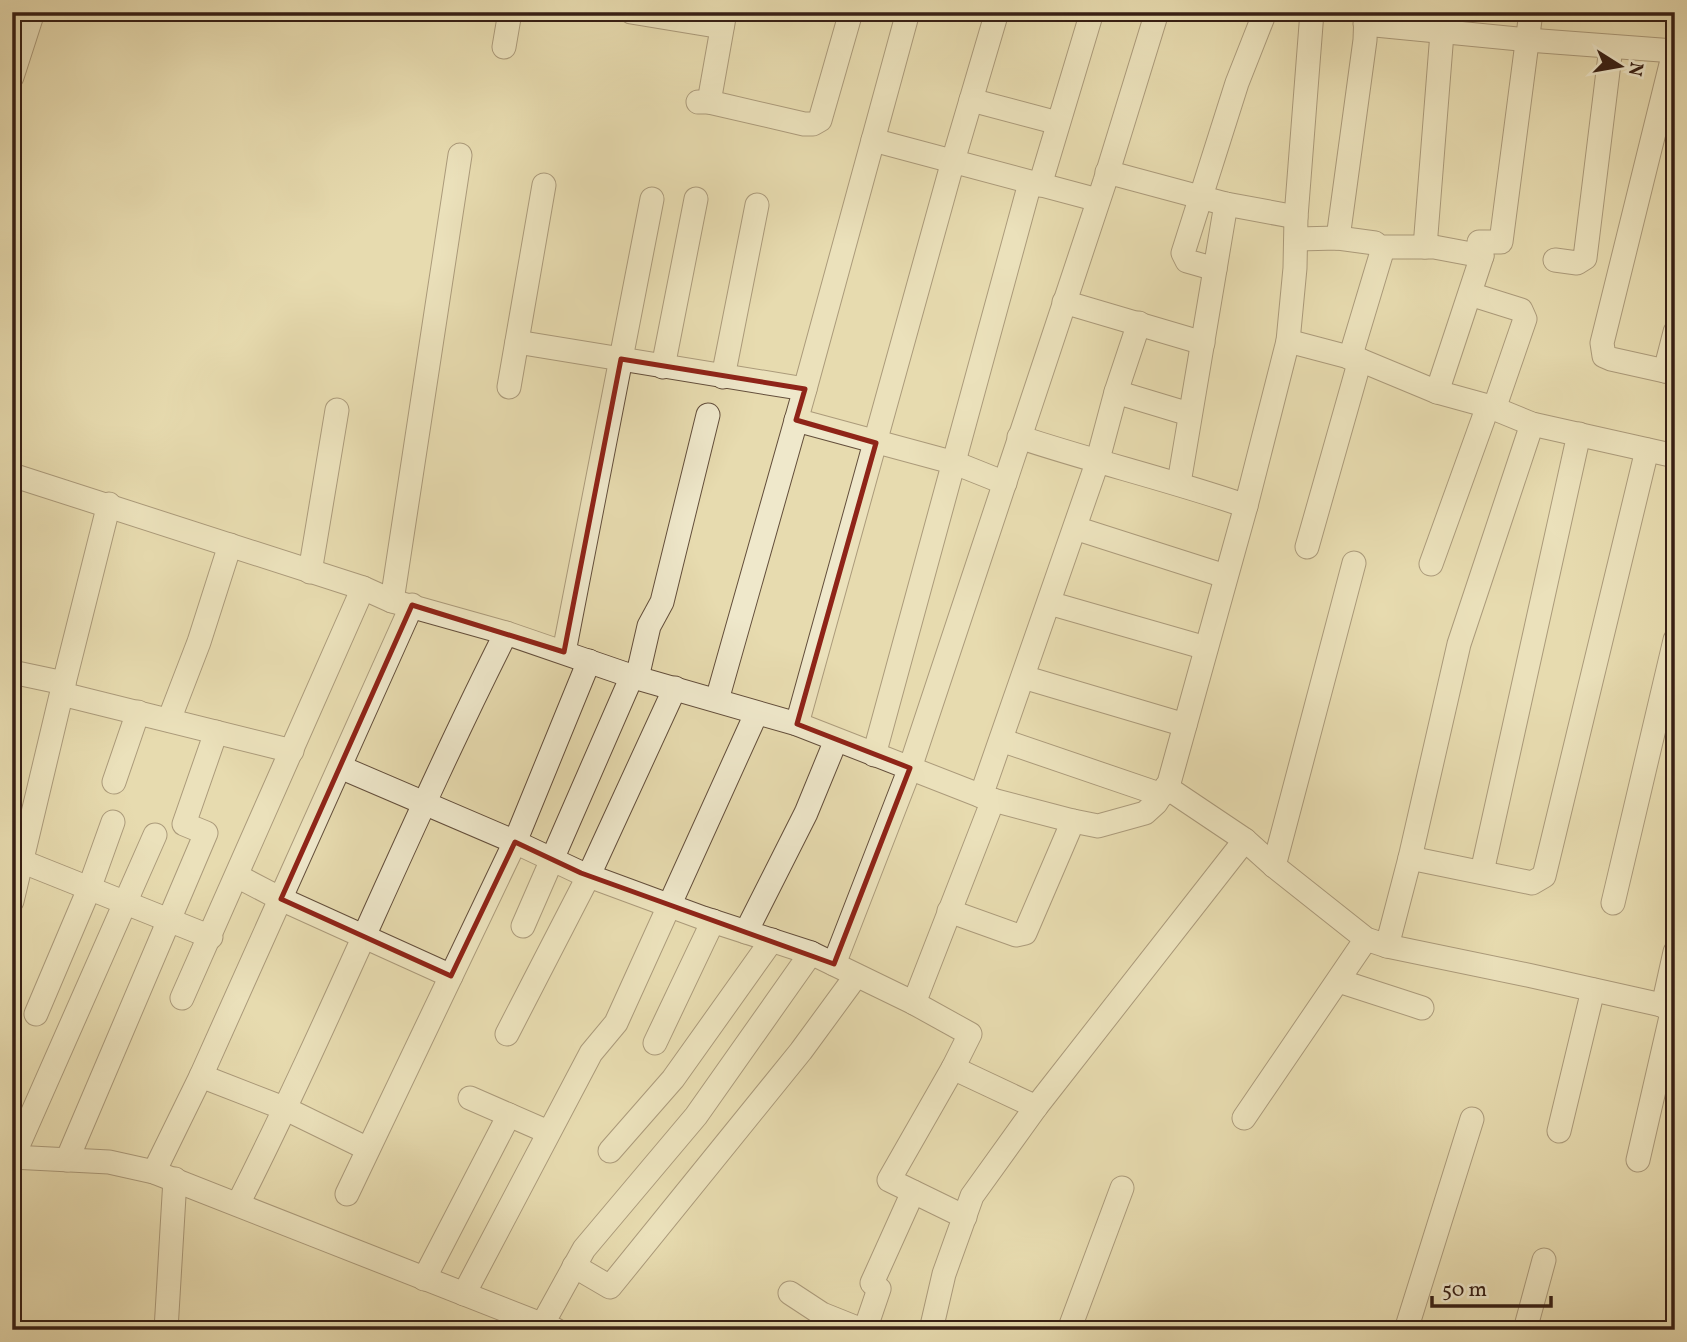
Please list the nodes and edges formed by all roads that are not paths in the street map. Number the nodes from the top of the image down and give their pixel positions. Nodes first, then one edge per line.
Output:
1 (33, 12) edge
2 (510, 12) edge
3 (631, 12) edge
4 (851, 12) edge
5 (908, 12) edge
6 (997, 12) edge
7 (1092, 12) edge
8 (1157, 12) edge
9 (1265, 12) edge
10 (1312, 12) edge
11 (1531, 12) edge
12 (1366, 18) edge
13 (723, 20) edge
14 (1442, 33) junction
15 (1528, 40) junction
16 (504, 47) dead end
17 (1611, 47) junction
18 (1674, 50) edge
19 (12, 77) edge
20 (971, 100) junction
21 (1058, 123) junction
22 (873, 140) junction
23 (460, 155) dead end
24 (953, 161) junction
25 (1107, 172) junction
26 (1035, 184) junction
27 (544, 185) dead end
28 (1200, 197) junction
29 (652, 199) dead end
30 (696, 199) dead end
31 (1098, 200) junction
32 (1226, 204) junction
33 (757, 205) dead end
34 (1296, 228) junction
35 (1338, 238) junction
36 (1380, 247) junction
37 (1425, 247) junction
38 (1482, 256) junction
39 (1555, 260) dead end
40 (1215, 269) junction
41 (1470, 294) junction
42 (1064, 302) junction
43 (1139, 323) junction
44 (1675, 332) edge
45 (1287, 341) junction
46 (517, 342) junction
47 (1203, 343) junction
48 (621, 359) junction
49 (1355, 359) junction
50 (663, 366) junction
51 (1670, 372) edge
52 (723, 377) junction
53 (509, 387) dead end
54 (806, 389) junction
55 (1116, 392) junction
56 (1437, 393) junction
57 (1491, 408) junction
58 (337, 410) dead end
59 (1189, 414) junction
60 (708, 415) dead end
61 (796, 420) junction
62 (1532, 424) junction
63 (1579, 434) junction
64 (1019, 437) junction
65 (876, 443) junction
66 (1647, 450) junction
67 (1675, 456) edge
68 (955, 463) junction
69 (1097, 463) junction
70 (12, 475) edge
71 (1005, 483) junction
72 (1179, 483) junction
73 (109, 504) junction
74 (1246, 506) junction
75 (1075, 528) junction
76 (230, 545) junction
77 (1307, 547) dead end
78 (1354, 564) dead end
79 (1431, 564) dead end
80 (310, 572) junction
81 (1225, 576) junction
82 (363, 588) junction
83 (402, 603) junction
84 (1049, 603) junction
85 (506, 633) junction
86 (1675, 640) edge
87 (1206, 648) junction
88 (564, 652) junction
89 (589, 661) junction
90 (12, 672) edge
91 (635, 677) junction
92 (1023, 677) junction
93 (63, 688) junction
94 (675, 688) junction
95 (717, 700) junction
96 (138, 712) junction
97 (756, 714) junction
98 (169, 720) junction
99 (797, 724) junction
100 (1185, 725) junction
101 (216, 732) junction
102 (836, 740) junction
103 (1001, 740) junction
104 (292, 751) junction
105 (874, 755) junction
106 (341, 767) junction
107 (910, 768) junction
108 (114, 782) dead end
109 (1164, 791) junction
110 (987, 798) junction
111 (424, 803) junction
112 (1073, 821) junction
113 (113, 822) dead end
114 (155, 835) dead end
115 (1245, 839) junction
116 (515, 842) junction
117 (1410, 858) junction
118 (553, 860) junction
119 (21, 861) junction
120 (1274, 866) junction
121 (1482, 872) junction
122 (589, 875) junction
123 (237, 876) junction
124 (89, 889) junction
125 (281, 899) junction
126 (12, 901) edge
127 (126, 903) junction
128 (1613, 903) dead end
129 (671, 905) junction
130 (949, 911) junction
131 (169, 920) junction
132 (713, 921) junction
133 (523, 926) dead end
134 (746, 932) junction
135 (211, 937) junction
136 (366, 937) junction
137 (772, 940) junction
138 (1376, 943) junction
139 (1675, 952) edge
140 (811, 953) junction
141 (834, 964) junction
142 (451, 976) junction
143 (856, 976) junction
144 (1339, 981) junction
145 (1593, 990) junction
146 (182, 998) dead end
147 (914, 1003) junction
148 (1670, 1007) edge
149 (1422, 1008) dead end
150 (36, 1014) dead end
151 (507, 1034) dead end
152 (654, 1043) dead end
153 (953, 1068) junction
154 (1667, 1070) edge
155 (201, 1076) junction
156 (470, 1098) dead end
157 (1036, 1107) junction
158 (286, 1109) junction
159 (509, 1115) junction
160 (1244, 1118) dead end
161 (1472, 1119) dead end
162 (1559, 1131) dead end
163 (548, 1132) junction
164 (368, 1149) junction
165 (610, 1151) dead end
166 (13, 1157) edge
167 (67, 1160) junction
168 (1638, 1160) dead end
169 (164, 1175) junction
170 (1122, 1188) dead end
171 (913, 1192) junction
172 (347, 1194) dead end
173 (238, 1204) junction
174 (965, 1217) junction
175 (1544, 1260) dead end
176 (574, 1266) junction
177 (424, 1279) junction
178 (790, 1293) dead end
179 (464, 1294) junction
180 (819, 1322) edge
181 (549, 1327) edge
182 (166, 1330) edge
183 (863, 1330) edge
184 (931, 1330) edge
185 (1069, 1330) edge
186 (1406, 1330) edge
187 (1525, 1330) edge

1 - 19 street
2 - 16 street
3 - 13 street
4 - 13 street
5 - 22 street
6 - 20 street
7 - 21 street
8 - 25 street
9 - 28 street
10 - 34 street
11 - 15 street
12 - 14 street
12 - 35 street
14 - 15 street
14 - 37 street
15 - 17 street
15 - 38 street
17 - 18 street
17 - 39 street
18 - 51 street
20 - 21 street
20 - 24 street
21 - 26 street
22 - 24 street
22 - 54 street
23 - 83 street
24 - 26 street
24 - 65 street
25 - 28 street
25 - 31 street
26 - 31 street
26 - 68 street
27 - 46 street
28 - 32 street
28 - 40 street
29 - 48 street
30 - 50 street
31 - 42 street
32 - 34 street
32 - 40 street
33 - 52 street
34 - 35 street
34 - 45 street
35 - 36 street
36 - 37 street
36 - 49 street
37 - 38 street
38 - 41 street
40 - 47 street
41 - 56 street
41 - 57 street
42 - 43 street
42 - 64 street
43 - 47 street
43 - 55 street
44 - 51 street
45 - 49 street
45 - 74 street
46 - 48 street
46 - 53 street
47 - 59 street
48 - 50 street
48 - 88 street
49 - 56 street
49 - 77 street
50 - 52 street
52 - 54 street
54 - 61 street
55 - 59 street
55 - 69 street
56 - 57 street
57 - 62 street
57 - 79 street
58 - 80 street
59 - 72 street
60 - 91 street
61 - 65 street
61 - 95 street
62 - 63 street
62 - 117 street
63 - 66 street
63 - 121 street
64 - 69 street
64 - 71 street
65 - 68 street
65 - 99 street
66 - 67 street
66 - 121 street
68 - 71 street
68 - 105 street
69 - 72 street
69 - 75 street
70 - 73 street
71 - 107 street
72 - 74 street
73 - 76 street
73 - 93 street
74 - 81 street
75 - 81 street
75 - 84 street
76 - 80 street
76 - 98 street
78 - 120 street
80 - 82 street
81 - 87 street
82 - 83 street
82 - 104 street
83 - 85 street
83 - 106 street
84 - 87 street
84 - 92 street
85 - 88 street
85 - 111 street
86 - 128 street
87 - 100 street
88 - 89 street
89 - 91 street
89 - 116 street
90 - 93 street
91 - 94 street
91 - 118 street
92 - 100 street
92 - 103 street
93 - 96 street
93 - 119 street
94 - 95 street
94 - 122 street
95 - 97 street
96 - 98 street
96 - 108 street
97 - 99 street
97 - 129 street
98 - 101 street
99 - 102 street
100 - 109 street
101 - 104 street
101 - 131 street
102 - 105 street
102 - 134 street
103 - 109 street
103 - 110 street
104 - 123 street
105 - 107 street
106 - 111 street
106 - 125 street
107 - 110 street
107 - 141 street
109 - 112 street
109 - 115 street
110 - 112 street
110 - 130 street
111 - 116 street
111 - 136 street
112 - 130 street
113 - 124 street
114 - 127 street
115 - 120 street
115 - 157 street
116 - 118 street
116 - 142 street
117 - 121 street
117 - 138 street
118 - 122 street
118 - 133 street
119 - 124 street
119 - 126 street
120 - 138 street
122 - 129 street
122 - 151 street
123 - 125 street
123 - 135 street
124 - 127 street
124 - 150 street
125 - 136 street
125 - 155 street
127 - 131 street
127 - 166 street
129 - 132 street
129 - 163 street
130 - 147 street
131 - 135 street
131 - 167 street
132 - 134 street
132 - 152 street
134 - 137 street
135 - 146 street
136 - 142 street
136 - 158 street
137 - 140 street
137 - 165 street
138 - 144 street
138 - 145 street
139 - 148 street
140 - 141 street
140 - 176 street
141 - 143 street
142 - 164 street
143 - 147 street
143 - 176 street
144 - 149 street
144 - 160 street
145 - 148 street
145 - 162 street
147 - 153 street
148 - 154 street
153 - 157 street
153 - 171 street
154 - 168 street
155 - 158 street
155 - 169 street
156 - 159 street
157 - 174 street
158 - 164 street
158 - 173 street
159 - 163 street
159 - 177 street
161 - 186 street
163 - 179 street
164 - 172 street
166 - 167 street
167 - 169 street
169 - 173 street
169 - 182 street
170 - 185 street
171 - 174 street
171 - 183 street
173 - 177 street
174 - 184 street
175 - 187 street
176 - 181 street
177 - 179 street
178 - 180 street
179 - 181 street
180 - 183 street

